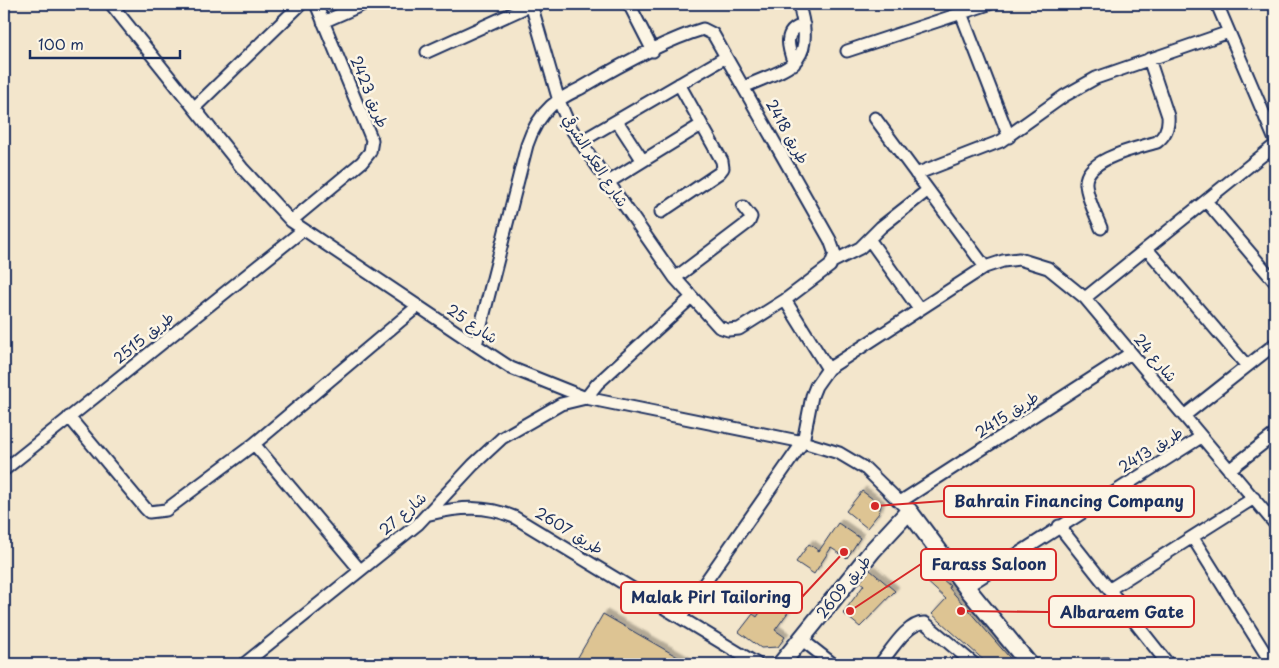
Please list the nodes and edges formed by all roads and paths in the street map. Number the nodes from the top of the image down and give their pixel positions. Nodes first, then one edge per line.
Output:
1 (111, 4) edge
2 (300, 4) edge
3 (316, 4) edge
4 (364, 4) edge
5 (629, 4) edge
6 (989, 4) edge
7 (1217, 4) edge
8 (531, 5) edge
9 (961, 13) junction
10 (324, 22) junction
11 (1228, 32) junction
12 (653, 51) junction
13 (847, 51) dead end
14 (426, 52) dead end
15 (726, 57) junction
16 (1149, 59) junction
17 (794, 64) junction
18 (679, 84) junction
19 (744, 87) junction
20 (559, 100) junction
21 (194, 108) junction
22 (875, 118) dead end
23 (617, 121) junction
24 (701, 125) junction
25 (1009, 137) junction
26 (1275, 140) edge
27 (580, 142) junction
28 (1275, 145) edge
29 (643, 161) junction
30 (916, 174) junction
31 (607, 183) junction
32 (928, 190) junction
33 (1206, 201) junction
34 (743, 207) dead end
35 (661, 212) dead end
36 (292, 221) junction
37 (1101, 228) dead end
38 (303, 230) junction
39 (869, 239) junction
40 (1147, 249) junction
41 (834, 261) junction
42 (985, 267) junction
43 (675, 278) junction
44 (1275, 282) edge
45 (691, 298) junction
46 (1084, 298) junction
47 (785, 300) junction
48 (418, 306) junction
49 (919, 309) junction
50 (1275, 344) edge
51 (476, 345) junction
52 (1131, 353) junction
53 (1247, 366) junction
54 (828, 369) junction
55 (586, 398) junction
56 (1184, 416) junction
57 (69, 417) junction
58 (1275, 434) edge
59 (1202, 437) junction
60 (803, 442) junction
61 (254, 444) junction
62 (4, 470) edge
63 (1229, 470) junction
64 (1254, 498) junction
65 (905, 507) junction
66 (430, 514) junction
67 (1275, 524) edge
68 (1059, 526) junction
69 (1193, 538) junction
70 (360, 570) junction
71 (966, 587) junction
72 (1110, 590) junction
73 (680, 617) junction
74 (801, 639) junction
75 (244, 664) edge
76 (757, 664) edge
77 (781, 664) edge
78 (832, 664) edge
79 (880, 664) edge
80 (974, 664) edge
81 (1029, 664) edge
82 (1103, 664) edge
83 (1109, 664) edge
84 (1168, 664) edge
85 (1272, 664) edge

1 - 21 street, شارع 25
2 - 21 street
3 - 10 street, طريق 2423
4 - 10 street
5 - 12 street
6 - 9 street
7 - 11 street
8 - 14 street
8 - 20 street, شارع العكر الشرقي
9 - 13 street
9 - 25 street
10 - 36 street, طريق 2423
11 - 16 street
11 - 26 street
12 - 15 street, طريق 2418
12 - 20 street
15 - 18 street
15 - 19 street, طريق 2418
16 - 25 street
16 - 37 street
17 - 17 street
17 - 19 street
18 - 23 street
18 - 24 street
19 - 41 street, طريق 2418
20 - 27 street, شارع العكر الشرقي
20 - 51 street
21 - 36 street, شارع 25
22 - 30 street
23 - 27 street
23 - 29 street
24 - 29 street
24 - 35 street
25 - 30 street
27 - 31 street, شارع العكر الشرقي
28 - 33 street
29 - 31 street
30 - 32 street
31 - 43 street, شارع العكر الشرقي
32 - 39 street
32 - 42 street
33 - 40 street
33 - 44 street
34 - 43 street
36 - 38 street, شارع 25
38 - 48 street, شارع 25
38 - 57 street, طريق 2515
39 - 41 street
39 - 49 street
40 - 46 street
40 - 53 street
41 - 47 street
42 - 46 street, شارع 24
42 - 49 street, شارع 24
43 - 45 street, شارع العكر الشرقي
45 - 47 street
45 - 55 street
46 - 52 street, شارع 24
47 - 54 street
48 - 51 street, شارع 25
48 - 61 street
49 - 54 street, شارع 24
50 - 53 street
51 - 55 street, شارع 25
52 - 56 street, شارع 24
52 - 65 street, طريق 2415
53 - 56 street
54 - 60 street, شارع 24
55 - 60 street, شارع 25
55 - 66 street, شارع 27
56 - 59 street, شارع 24
57 - 61 street
57 - 62 street, طريق 2515
58 - 63 street
59 - 63 street, شارع 24
59 - 68 street, طريق 2413
60 - 65 street, شارع 25
60 - 73 street
61 - 70 street
63 - 64 street, شارع 24
64 - 67 street, شارع 24
64 - 69 street
65 - 71 street
65 - 74 street, طريق 2609
66 - 70 street, شارع 27
66 - 73 street, طريق 2607
68 - 71 street, طريق 2413
68 - 72 street
69 - 72 street
69 - 85 street
70 - 75 street, شارع 27
71 - 81 street
72 - 84 street
73 - 76 street, طريق 2607
74 - 77 street, طريق 2609
74 - 78 street
79 - 80 street
82 - 83 street

